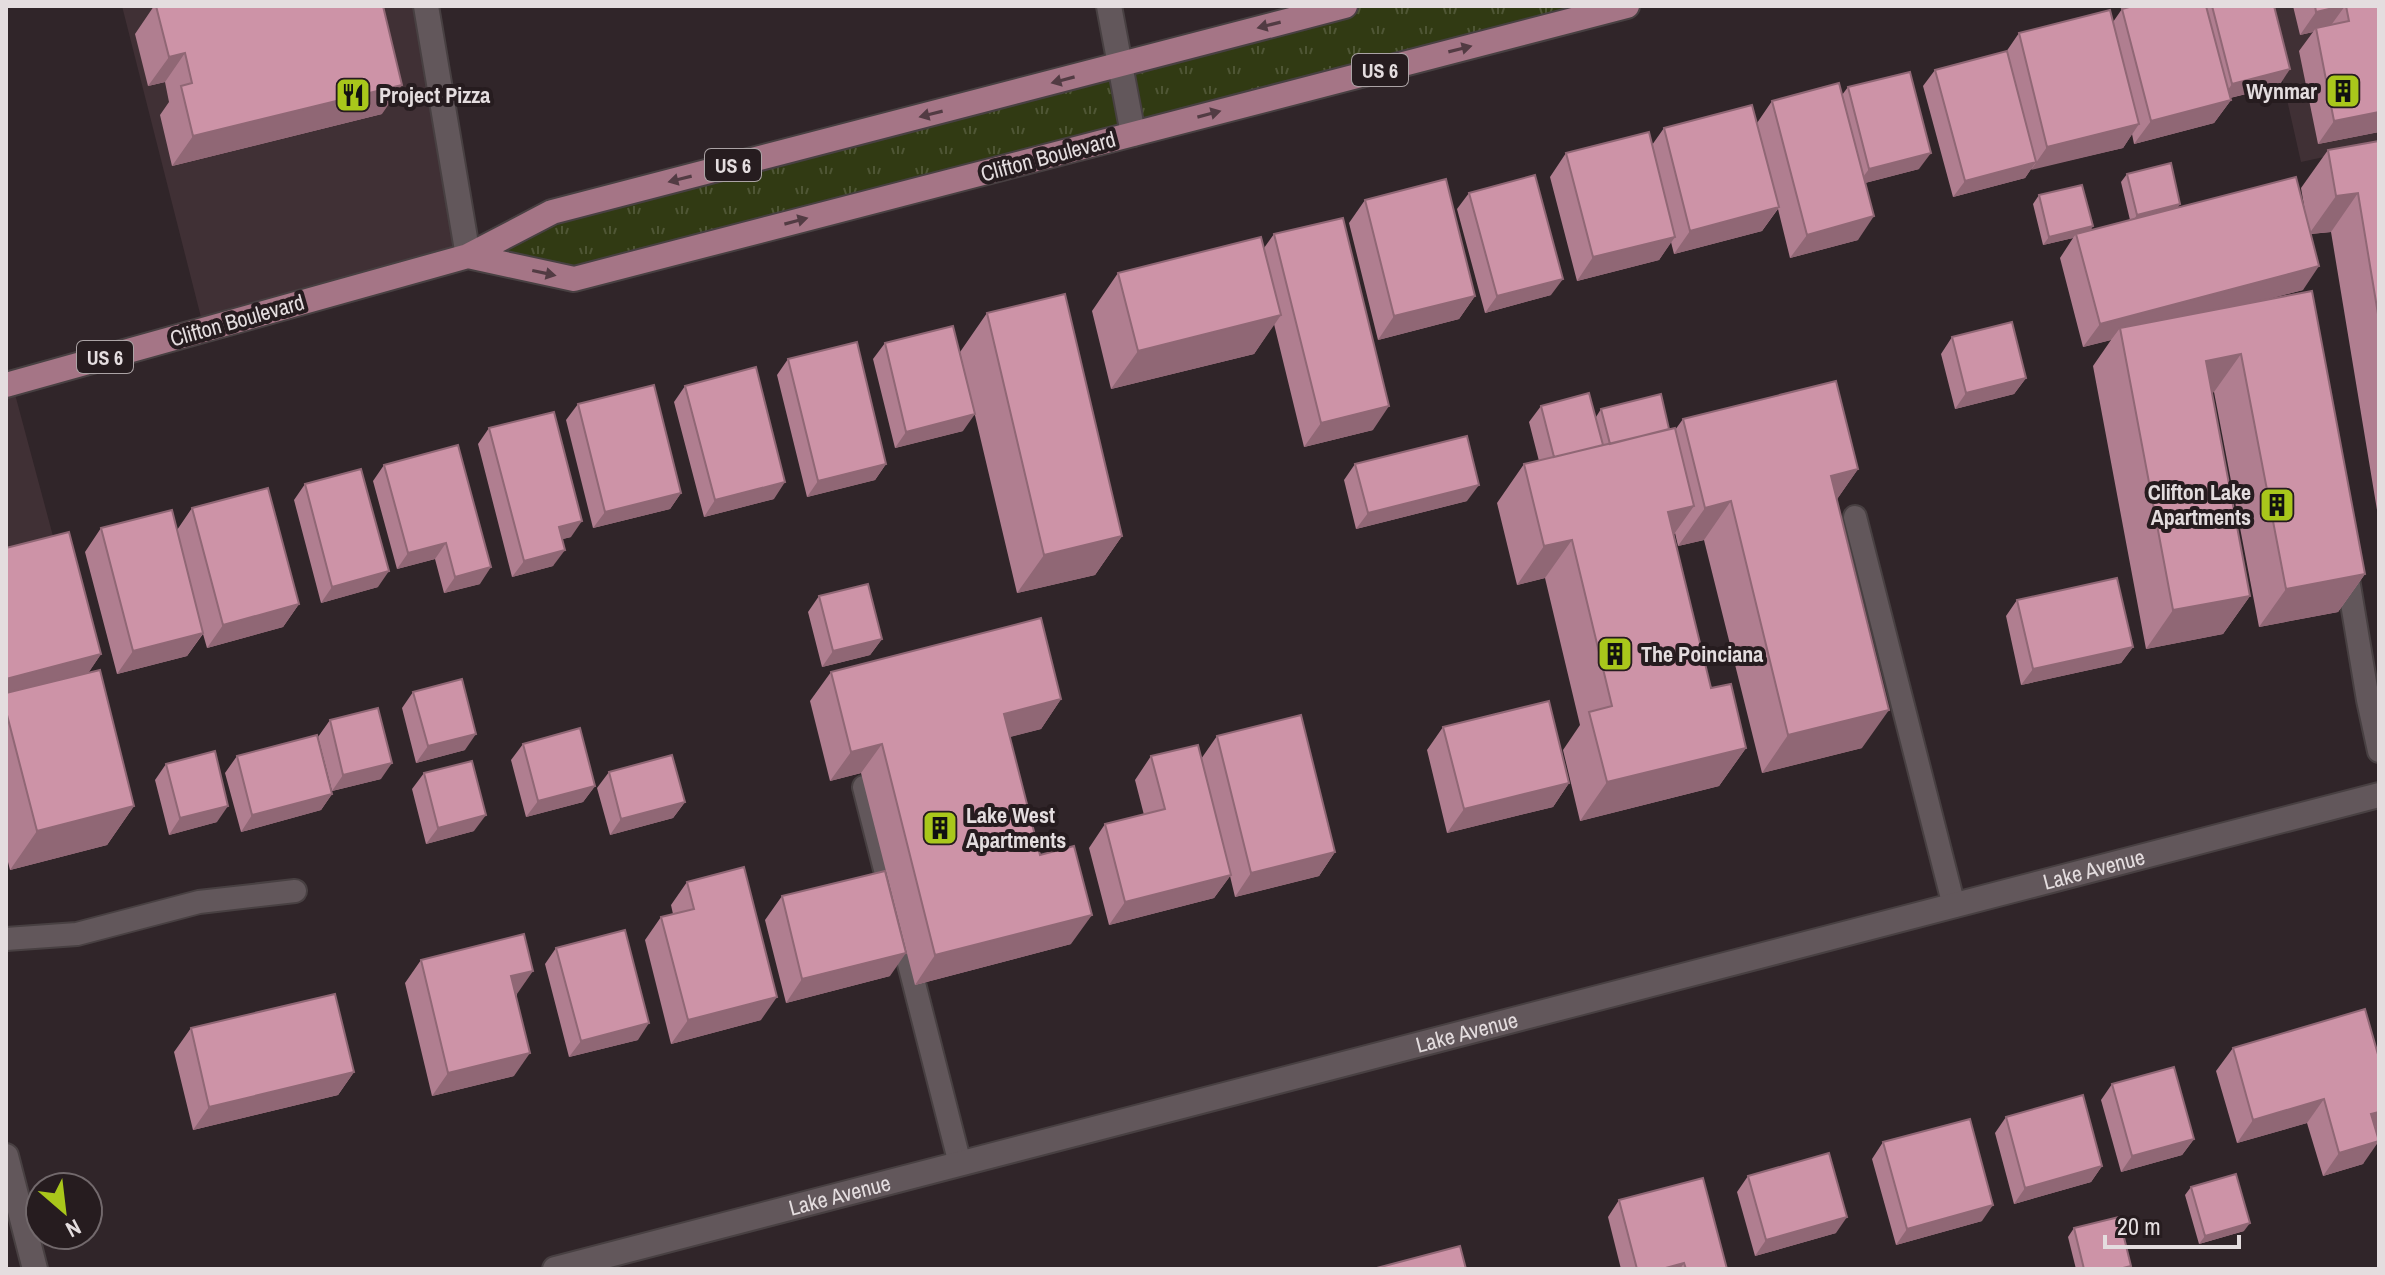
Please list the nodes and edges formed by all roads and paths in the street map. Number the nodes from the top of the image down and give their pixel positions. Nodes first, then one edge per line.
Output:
1 (426, 6) edge
2 (1109, 6) edge
3 (1345, 6) edge
4 (1627, 6) edge
5 (1119, 64) junction
6 (1133, 134) junction
7 (468, 256) junction
8 (6, 385) edge
9 (1855, 517) edge
10 (2342, 545) edge
11 (2379, 751) edge
12 (864, 787) edge
13 (2379, 795) edge
14 (295, 891) dead end
15 (1954, 906) junction
16 (6, 939) edge
17 (6, 1156) edge
18 (960, 1164) junction
19 (35, 1269) edge
20 (555, 1269) edge

1 - 7 street
2 - 5 street
3 -> 5 main road, Clifton Boulevard / US 6
6 -> 4 main road, Clifton Boulevard / US 6
5 - 6 street
5 -> 7 main road, Clifton Boulevard / US 6
7 -> 6 main road, Clifton Boulevard / US 6
7 - 8 main road, Clifton Boulevard / US 6
9 - 15 lane
10 - 11 lane
12 - 18 lane
13 - 15 street, Lake Avenue
14 - 16 lane
15 - 18 street, Lake Avenue
17 - 19 street
18 - 20 street, Lake Avenue

